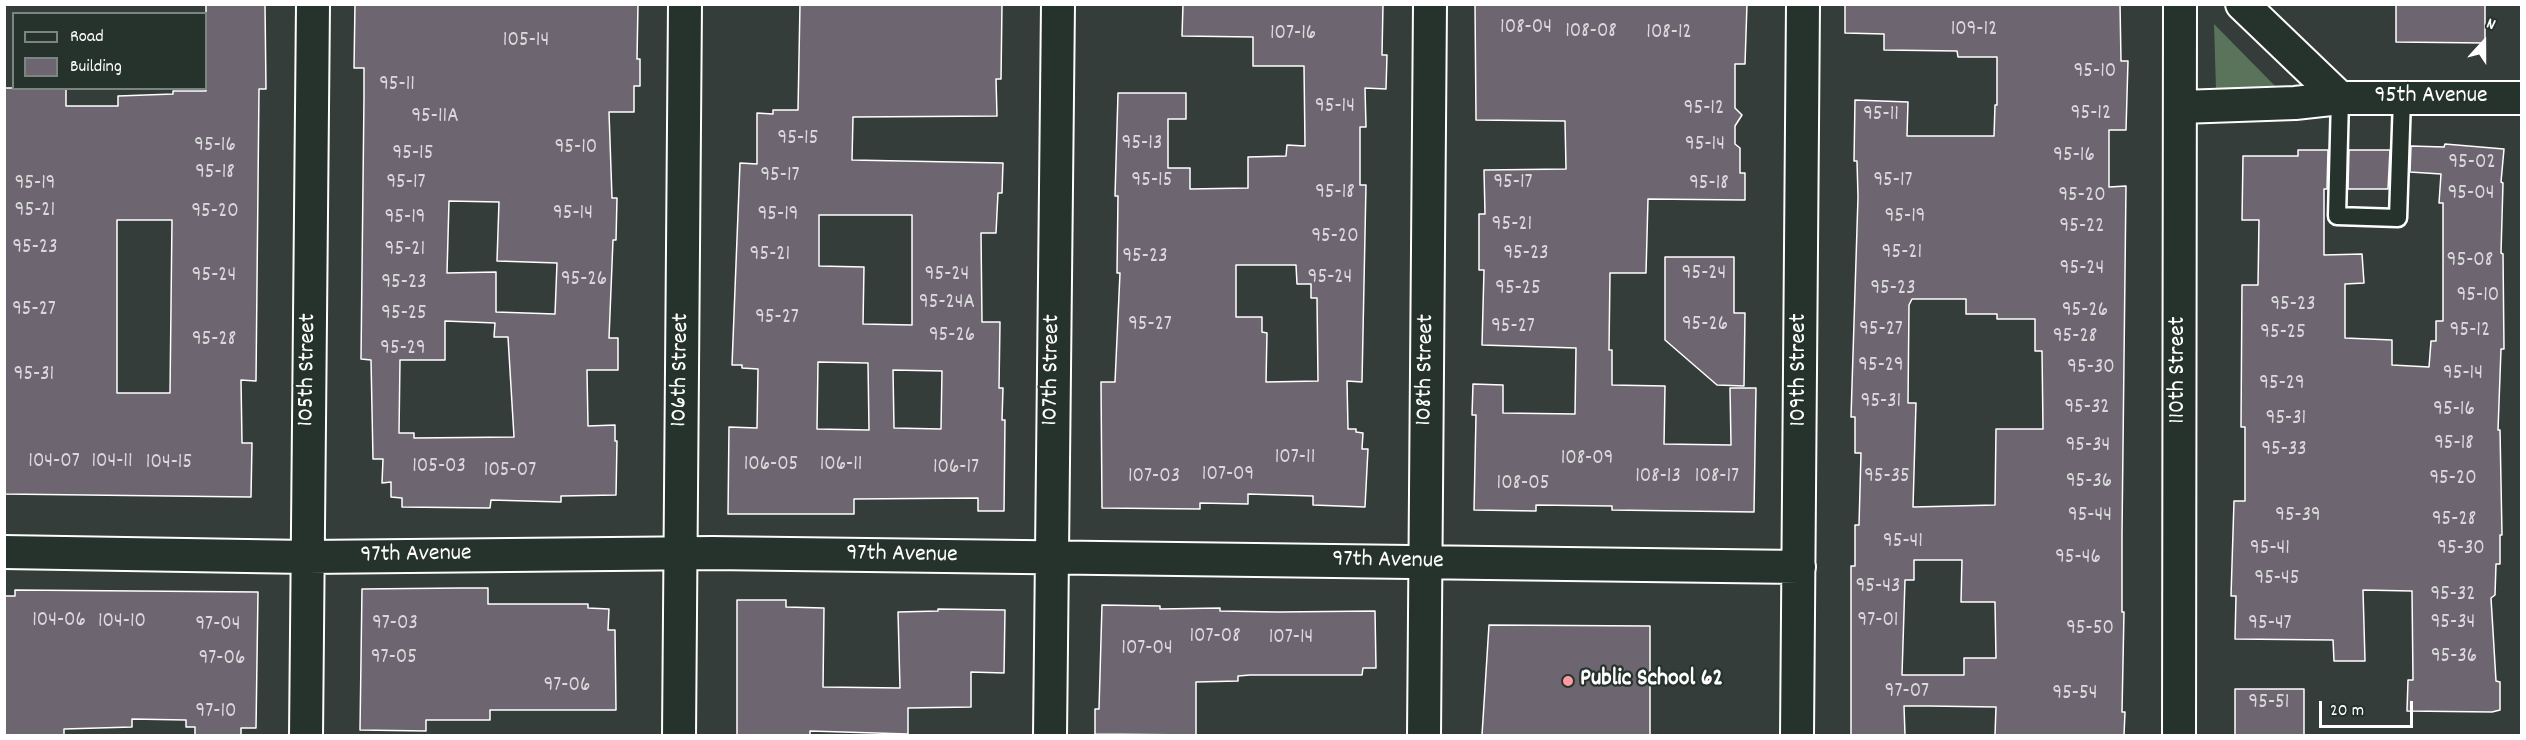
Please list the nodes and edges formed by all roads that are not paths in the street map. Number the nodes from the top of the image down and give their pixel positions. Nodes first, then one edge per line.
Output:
1 (313, 4) edge
2 (685, 4) edge
3 (1058, 4) edge
4 (1430, 4) edge
5 (1803, 4) edge
6 (2180, 4) edge
7 (2242, 4) edge
8 (2340, 98) junction
9 (2402, 98) junction
10 (2522, 98) edge
11 (2181, 107) junction
12 (4, 552) edge
13 (680, 553) junction
14 (308, 557) junction
15 (1051, 558) junction
16 (1425, 562) junction
17 (1799, 567) junction
18 (306, 735) edge
19 (679, 735) edge
20 (1050, 735) edge
21 (1424, 735) edge
22 (1797, 735) edge
23 (2179, 735) edge

1 - 14 street, 105th Street
2 - 13 street, 106th Street
3 - 15 street, 107th Street
4 - 16 street, 108th Street
5 - 17 street, 109th Street
6 - 11 street, 110th Street
7 - 8 street, 95th Avenue
8 - 9 street, 95th Avenue
8 - 9 lane
8 - 11 street, 95th Avenue
9 - 10 street, 95th Avenue
11 - 23 street, 110th Street
12 - 14 street, 97th Avenue
13 - 14 street, 97th Avenue
13 - 15 street, 97th Avenue
13 - 19 street, 106th Street
14 - 18 street, 105th Street
15 - 16 street, 97th Avenue
15 - 20 street, 107th Street
16 - 17 street, 97th Avenue
16 - 21 street, 108th Street
17 - 22 street, 109th Street

